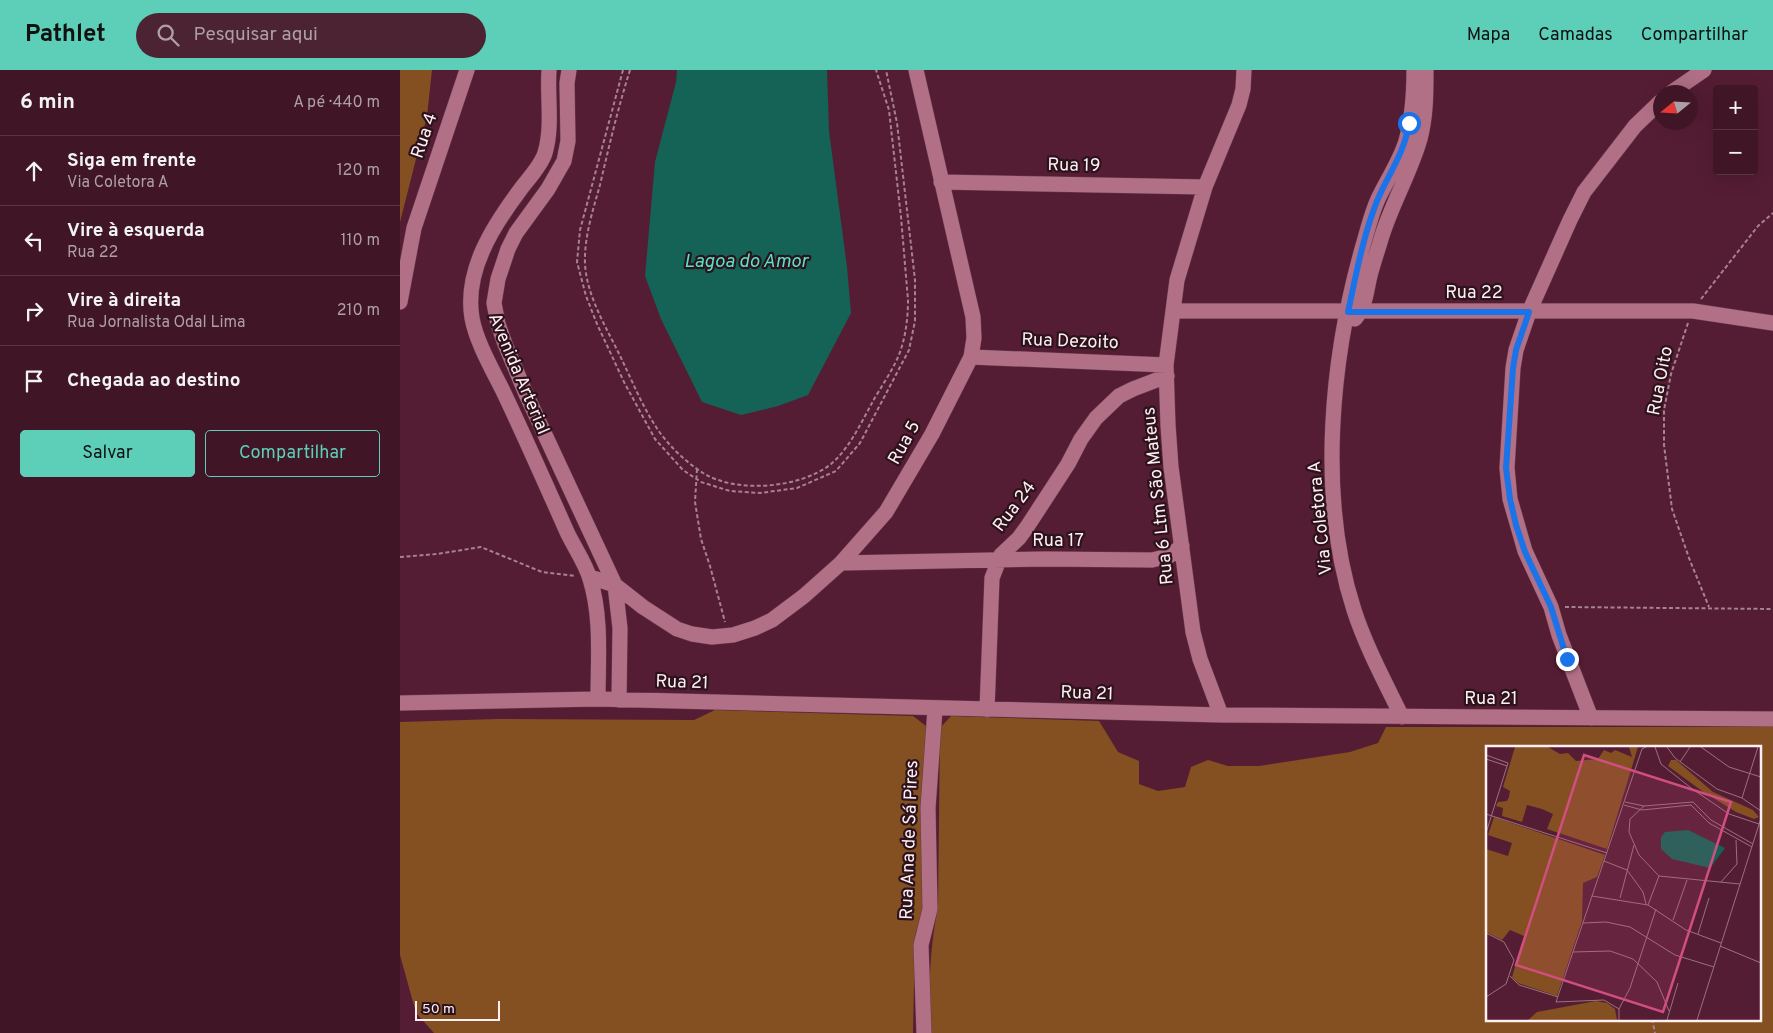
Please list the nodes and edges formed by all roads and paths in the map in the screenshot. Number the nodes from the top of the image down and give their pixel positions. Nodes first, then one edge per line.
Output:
1 (467, 70) edge
2 (549, 70) edge
3 (569, 70) edge
4 (623, 70) edge
5 (630, 70) edge
6 (876, 70) edge
7 (886, 70) edge
8 (916, 70) edge
9 (1244, 70) edge
10 (1414, 70) edge
11 (1426, 70) edge
12 (1704, 70) edge
13 (1682, 85) edge
14 (1653, 109) edge
15 (941, 182) junction
16 (1205, 187) junction
17 (1773, 213) edge
18 (400, 302) edge
19 (1174, 311) junction
20 (1693, 311) junction
21 (1354, 312) junction
22 (1529, 312) junction
23 (1773, 323) edge
24 (971, 357) junction
25 (1167, 371) junction
26 (697, 469) junction
27 (696, 478) junction
28 (1182, 546) junction
29 (400, 557) edge
30 (998, 560) junction
31 (841, 563) junction
32 (590, 577) junction
33 (615, 585) junction
34 (1551, 607) junction
35 (1709, 608) junction
36 (1773, 609) edge
37 (729, 635) junction
38 (598, 699) junction
39 (619, 700) junction
40 (400, 703) edge
41 (935, 709) junction
42 (988, 710) junction
43 (1221, 716) junction
44 (1402, 717) junction
45 (1591, 718) junction
46 (1773, 719) edge
47 (1652, 1020) edge
48 (924, 1033) edge
49 (1655, 1033) edge

1 - 18 street, Rua 4
2 - 32 street, Avenida Arterial
3 - 33 street, Avenida Arterial
4 - 27 path
5 - 26 path
6 - 26 path
7 - 27 path
8 - 15 street, Rua 5
9 - 16 street, Rua 6 Ltm São Mateus
10 - 21 street, Via Coletora A
11 - 21 street, Via Coletora A
12 - 13 street
14 - 22 street
15 - 16 street, Rua 19
15 - 24 street, Rua 5
16 - 19 street, Rua 6 Ltm São Mateus
17 - 20 path, Rua Oito
19 - 21 street, Rua 22
19 - 25 street, Rua 6 Ltm São Mateus
20 - 22 street, Rua 22
20 - 23 street, Rua 22
20 - 35 path, Rua Oito
21 - 22 street, Rua 22
21 - 44 street, Via Coletora A
22 - 34 street
24 - 25 street, Rua Dezoito
24 - 31 street, Rua 5
25 - 28 street, Rua 6 Ltm São Mateus
25 - 30 street, Rua 24
26 - 27 path
27 - 37 path
28 - 30 street, Rua 17
28 - 43 street, Rua 6 Ltm São Mateus
29 - 32 path
30 - 31 street, Rua 17
30 - 42 street, Rua 24
31 - 37 street, Rua 5
32 - 33 street
32 - 38 street, Avenida Arterial
33 - 37 street, Rua 5
33 - 39 street, Avenida Arterial
34 - 35 path
34 - 45 street
35 - 36 path
38 - 39 street, Rua 21
38 - 40 street, Rua 21
39 - 41 street, Rua 21
41 - 42 street, Rua 21
41 - 48 street, Rua Ana de Sá Pires
42 - 43 street, Rua 21
43 - 44 street, Rua 21
44 - 45 street, Rua 21
45 - 46 street, Rua 21
47 - 49 path

